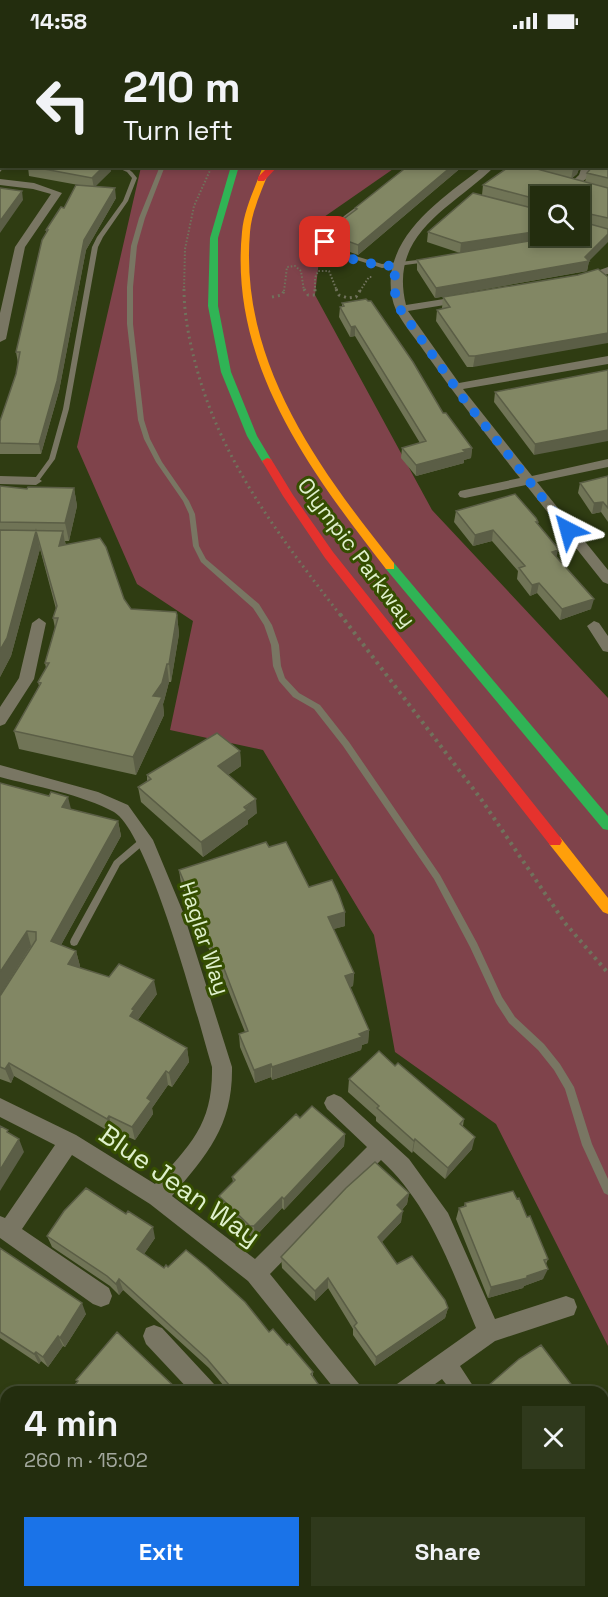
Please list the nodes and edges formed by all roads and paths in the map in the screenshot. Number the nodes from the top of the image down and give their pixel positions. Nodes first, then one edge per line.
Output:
1 (121, 168) edge
2 (162, 168) edge
3 (234, 168) edge
4 (489, 168) edge
5 (586, 168) edge
6 (264, 173) edge
7 (0, 182) edge
8 (576, 186) edge
9 (371, 198) edge
10 (435, 260) edge
11 (608, 270) edge
12 (396, 271) junction
13 (570, 281) edge
14 (272, 297) dead end
15 (472, 297) edge
16 (400, 309) junction
17 (0, 339) edge
18 (608, 360) edge
19 (456, 387) junction
20 (608, 463) edge
21 (0, 480) edge
22 (528, 480) junction
23 (36, 481) joint
24 (465, 494) dead end
25 (608, 579) edge
26 (39, 623) dead end
27 (594, 626) dead end
28 (608, 647) edge
29 (0, 720) edge
30 (0, 771) edge
31 (608, 825) edge
32 (145, 840) junction
33 (608, 908) edge
34 (74, 942) dead end
35 (334, 1103) dead end
36 (0, 1107) edge
37 (69, 1142) junction
38 (381, 1146) junction
39 (608, 1190) edge
40 (157, 1197) junction
41 (5, 1228) edge
42 (256, 1273) junction
43 (101, 1296) dead end
44 (566, 1307) dead end
45 (489, 1332) junction
46 (154, 1336) dead end
47 (445, 1364) junction
48 (200, 1386) edge
49 (346, 1386) edge
50 (414, 1386) edge
51 (462, 1386) edge

1 - 23 lane
2 - 39 lane
3 - 33 main road, Olympic Parkway
4 - 12 street
5 - 8 street
6 - 31 main road, Olympic Parkway
7 - 17 street
9 - 12 lane
10 - 12 lane
11 - 13 street
12 - 14 path
12 - 16 street
15 - 16 street
16 - 19 street
18 - 19 street
19 - 22 street
20 - 22 street
21 - 23 street
22 - 24 street
22 - 25 street
26 - 29 street
27 - 28 street
30 - 32 street, Haglar Way
32 - 34 lane
32 - 40 street, Haglar Way
35 - 38 street
36 - 37 street, Blue Jean Way
37 - 40 street, Blue Jean Way
37 - 41 street
38 - 42 street
38 - 45 street
40 - 42 street, Blue Jean Way
41 - 43 street
42 - 49 street, Blue Jean Way
44 - 45 street
45 - 47 street
46 - 48 street
47 - 50 street
47 - 51 street

